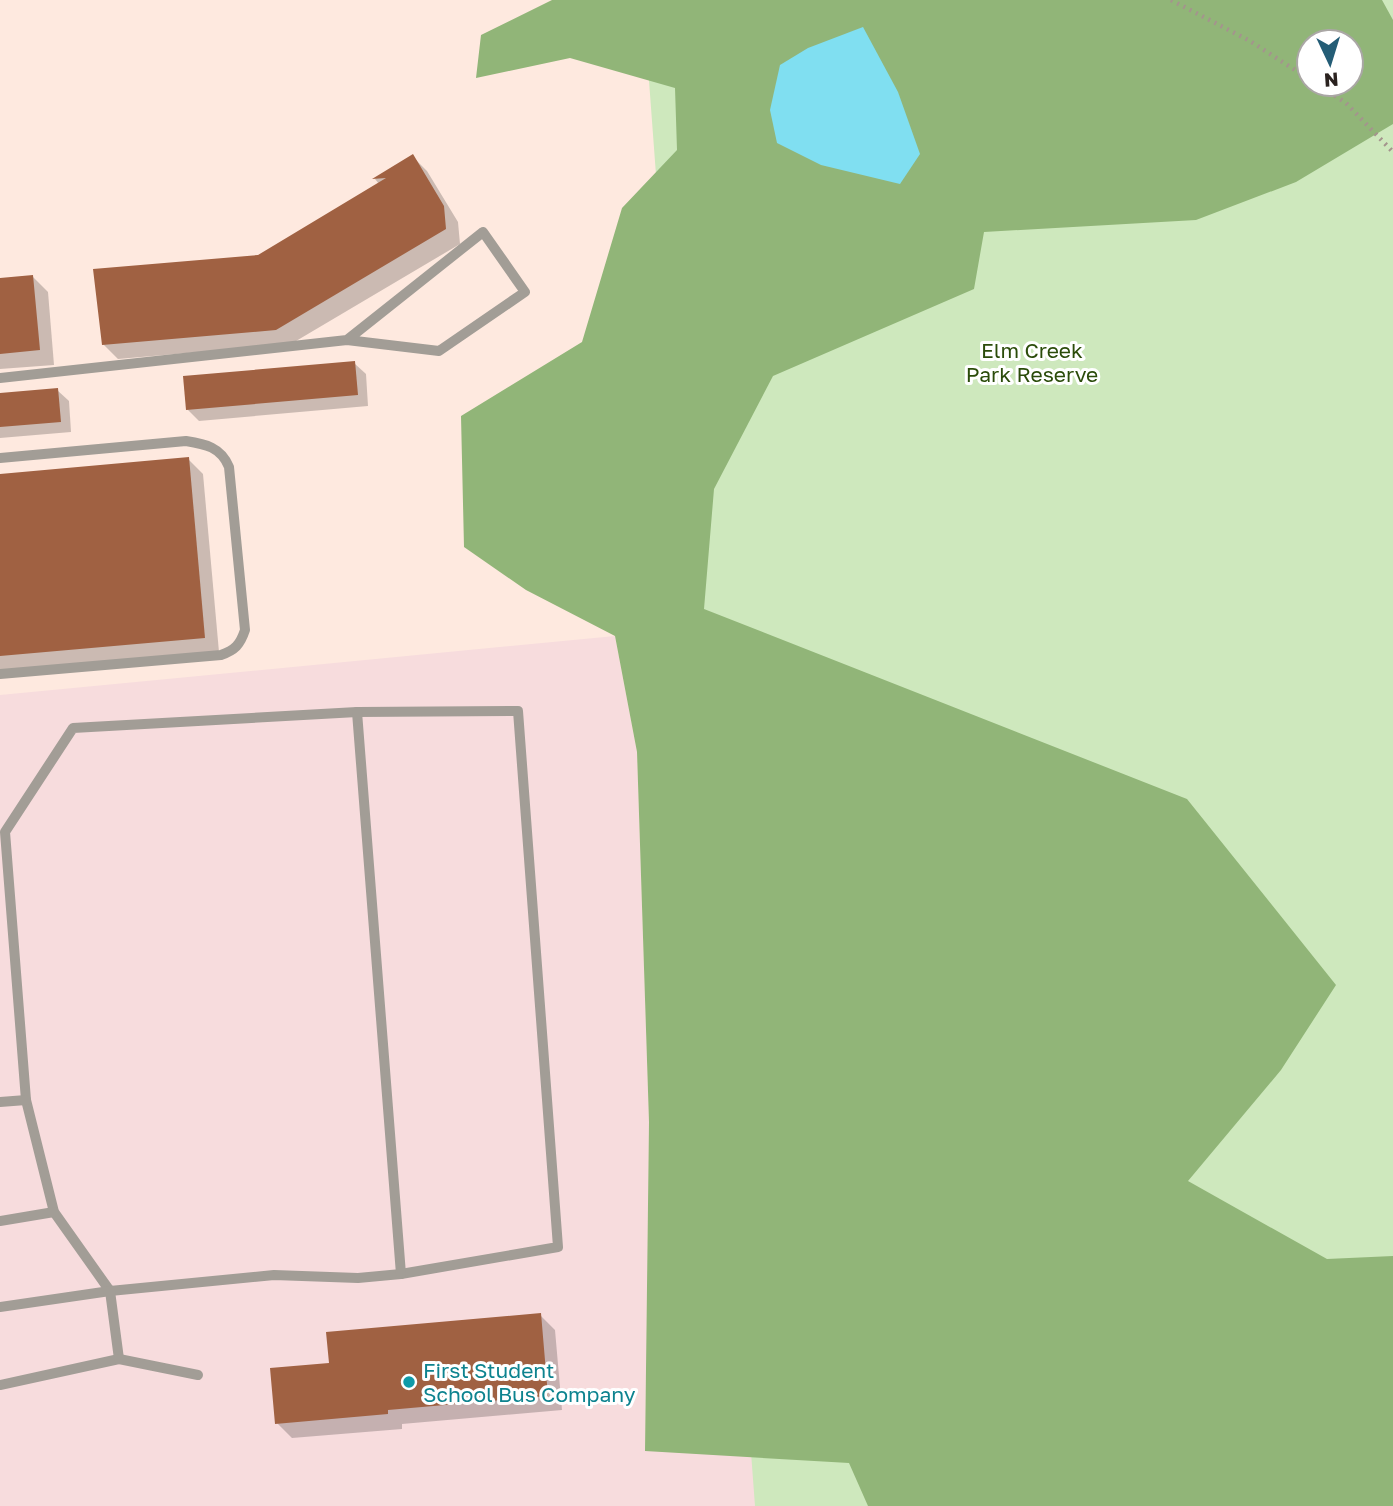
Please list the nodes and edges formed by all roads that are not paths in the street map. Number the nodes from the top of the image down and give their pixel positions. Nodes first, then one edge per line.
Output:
1 (347, 340) junction
2 (0, 378) edge
3 (0, 458) edge
4 (0, 674) edge
5 (357, 712) junction
6 (26, 1100) junction
7 (0, 1102) edge
8 (54, 1212) junction
9 (0, 1221) edge
10 (401, 1274) junction
11 (110, 1291) junction
12 (0, 1307) edge
13 (119, 1359) junction
14 (198, 1375) dead end
15 (0, 1385) edge

1 - 1 lane
1 - 2 lane
3 - 4 lane
5 - 6 lane
5 - 10 lane
5 - 10 lane
6 - 7 lane
6 - 8 lane
8 - 9 lane
8 - 11 lane
10 - 11 lane
11 - 12 lane
11 - 13 lane
13 - 14 lane
13 - 15 lane

